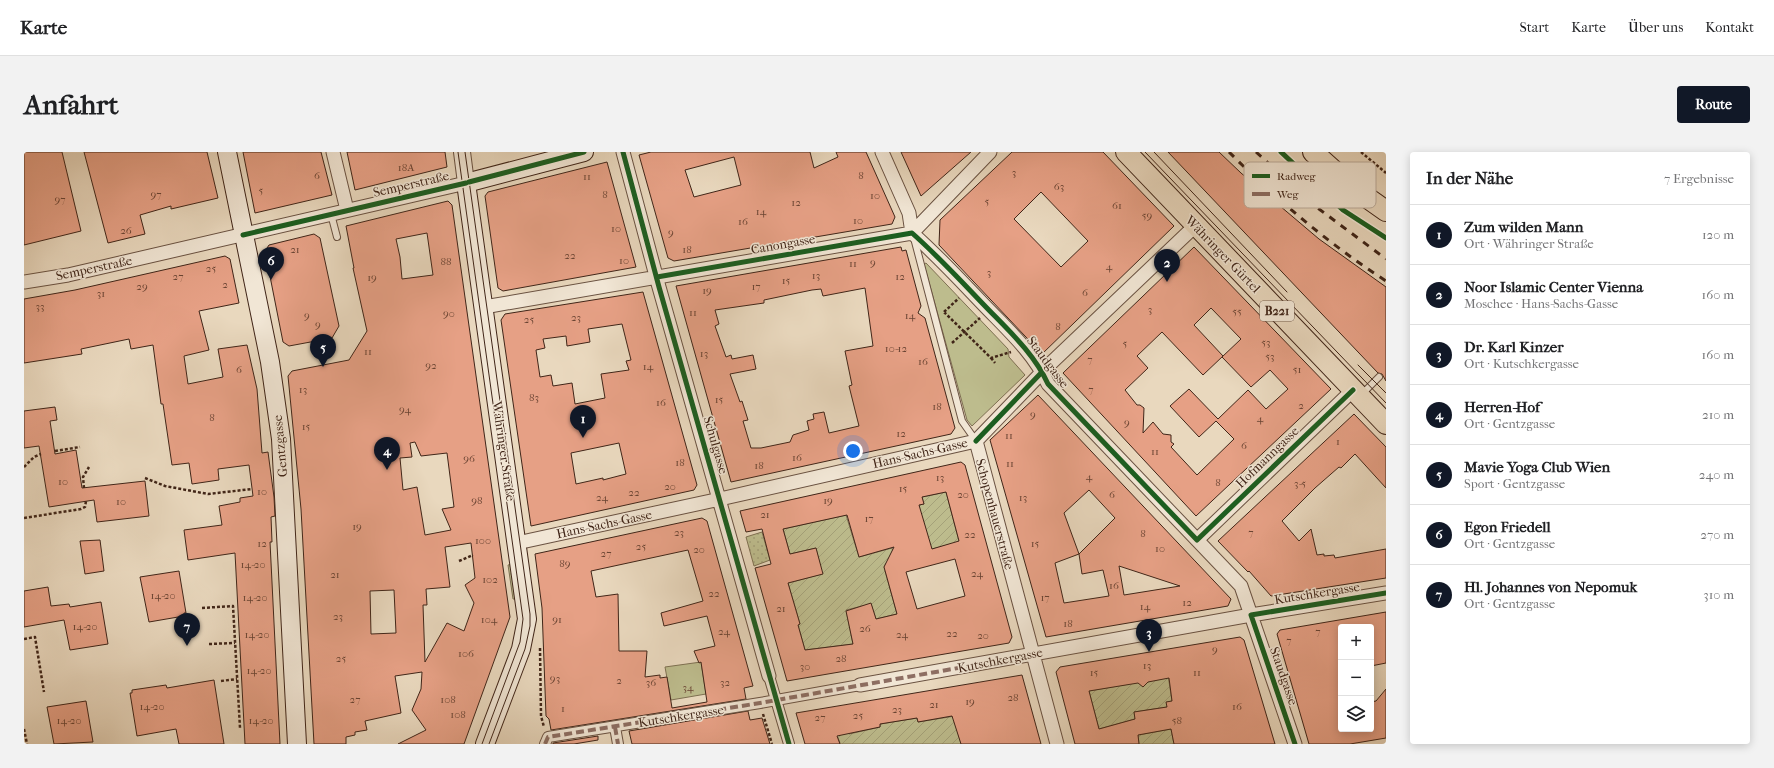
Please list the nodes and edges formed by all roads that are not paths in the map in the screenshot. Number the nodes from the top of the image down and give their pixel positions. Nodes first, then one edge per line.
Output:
1 (227, 152) edge
2 (333, 152) edge
3 (462, 152) edge
4 (584, 152) edge
5 (623, 152) edge
6 (882, 152) edge
7 (990, 152) edge
8 (1126, 152) edge
9 (1313, 152) edge
10 (1324, 162) edge
11 (466, 183) junction
12 (1376, 204) edge
13 (347, 210) junction
14 (1386, 211) edge
15 (331, 214) junction
16 (1196, 225) junction
17 (912, 233) junction
18 (244, 235) junction
19 (337, 237) dead end
20 (657, 277) junction
21 (24, 282) edge
22 (484, 307) junction
23 (1042, 372) junction
24 (1379, 377) dead end
25 (1356, 393) junction
26 (1386, 424) edge
27 (976, 441) junction
28 (720, 499) junction
29 (1197, 540) junction
30 (516, 543) junction
31 (1386, 593) edge
32 (1251, 615) junction
33 (1032, 655) junction
34 (769, 676) joint
35 (860, 685) joint
36 (776, 700) junction
37 (615, 727) junction
38 (546, 740) edge
39 (297, 744) edge
40 (485, 744) edge
41 (618, 744) edge
42 (789, 744) edge
43 (1057, 744) edge
44 (1295, 744) edge

1 - 18 main road, Gentzgasse
2 - 13 street
3 - 11 street, Währinger Straße
4 - 11 main road, Semperstraße
5 - 20 street, Schulgasse
6 - 17 street, Schopenhauerstraße
7 - 17 street
8 - 16 main road, Währinger Gürtel / B221
9 - 10 main road
11 - 13 street, Semperstraße
11 - 22 main road, Währinger Straße
12 - 14 main road
13 - 15 street, Semperstraße
15 - 18 street, Semperstraße
15 - 19 lane
16 - 23 street, Hans-Sachs-Gasse
16 - 25 main road, Währinger Gürtel / B221
17 - 20 street, Canongasse
17 - 23 street, Staudgasse
17 - 27 lane, Schopenhauerstraße
18 - 21 street, Semperstraße
18 - 39 main road, Gentzgasse
20 - 22 street, Canongasse
20 - 28 street, Schulgasse
22 - 30 main road, Währinger Straße
23 - 27 street, Hans-Sachs-Gasse
23 - 29 street, Staudgasse
24 - 25 lane
25 - 26 main road, Währinger Gürtel / B221
25 - 29 street, Hofmanngasse
27 - 28 street, Hans-Sachs-Gasse
27 - 33 street, Schopenhauerstraße
28 - 30 street, Hans-Sachs-Gasse
28 - 34 street, Schulgasse
29 - 32 street, Staudgasse
30 - 40 main road, Währinger Straße
31 - 32 street, Kutschkergasse
32 - 33 street, Kutschkergasse
32 - 44 street, Staudgasse
33 - 35 street, Kutschkergasse
33 - 43 street, Schopenhauerstraße
34 - 36 street, Schulgasse
35 - 36 street, Kutschkergasse
36 - 37 street, Kutschkergasse
36 - 42 street, Schulgasse
37 - 38 street, Kutschkergasse
37 - 41 street

